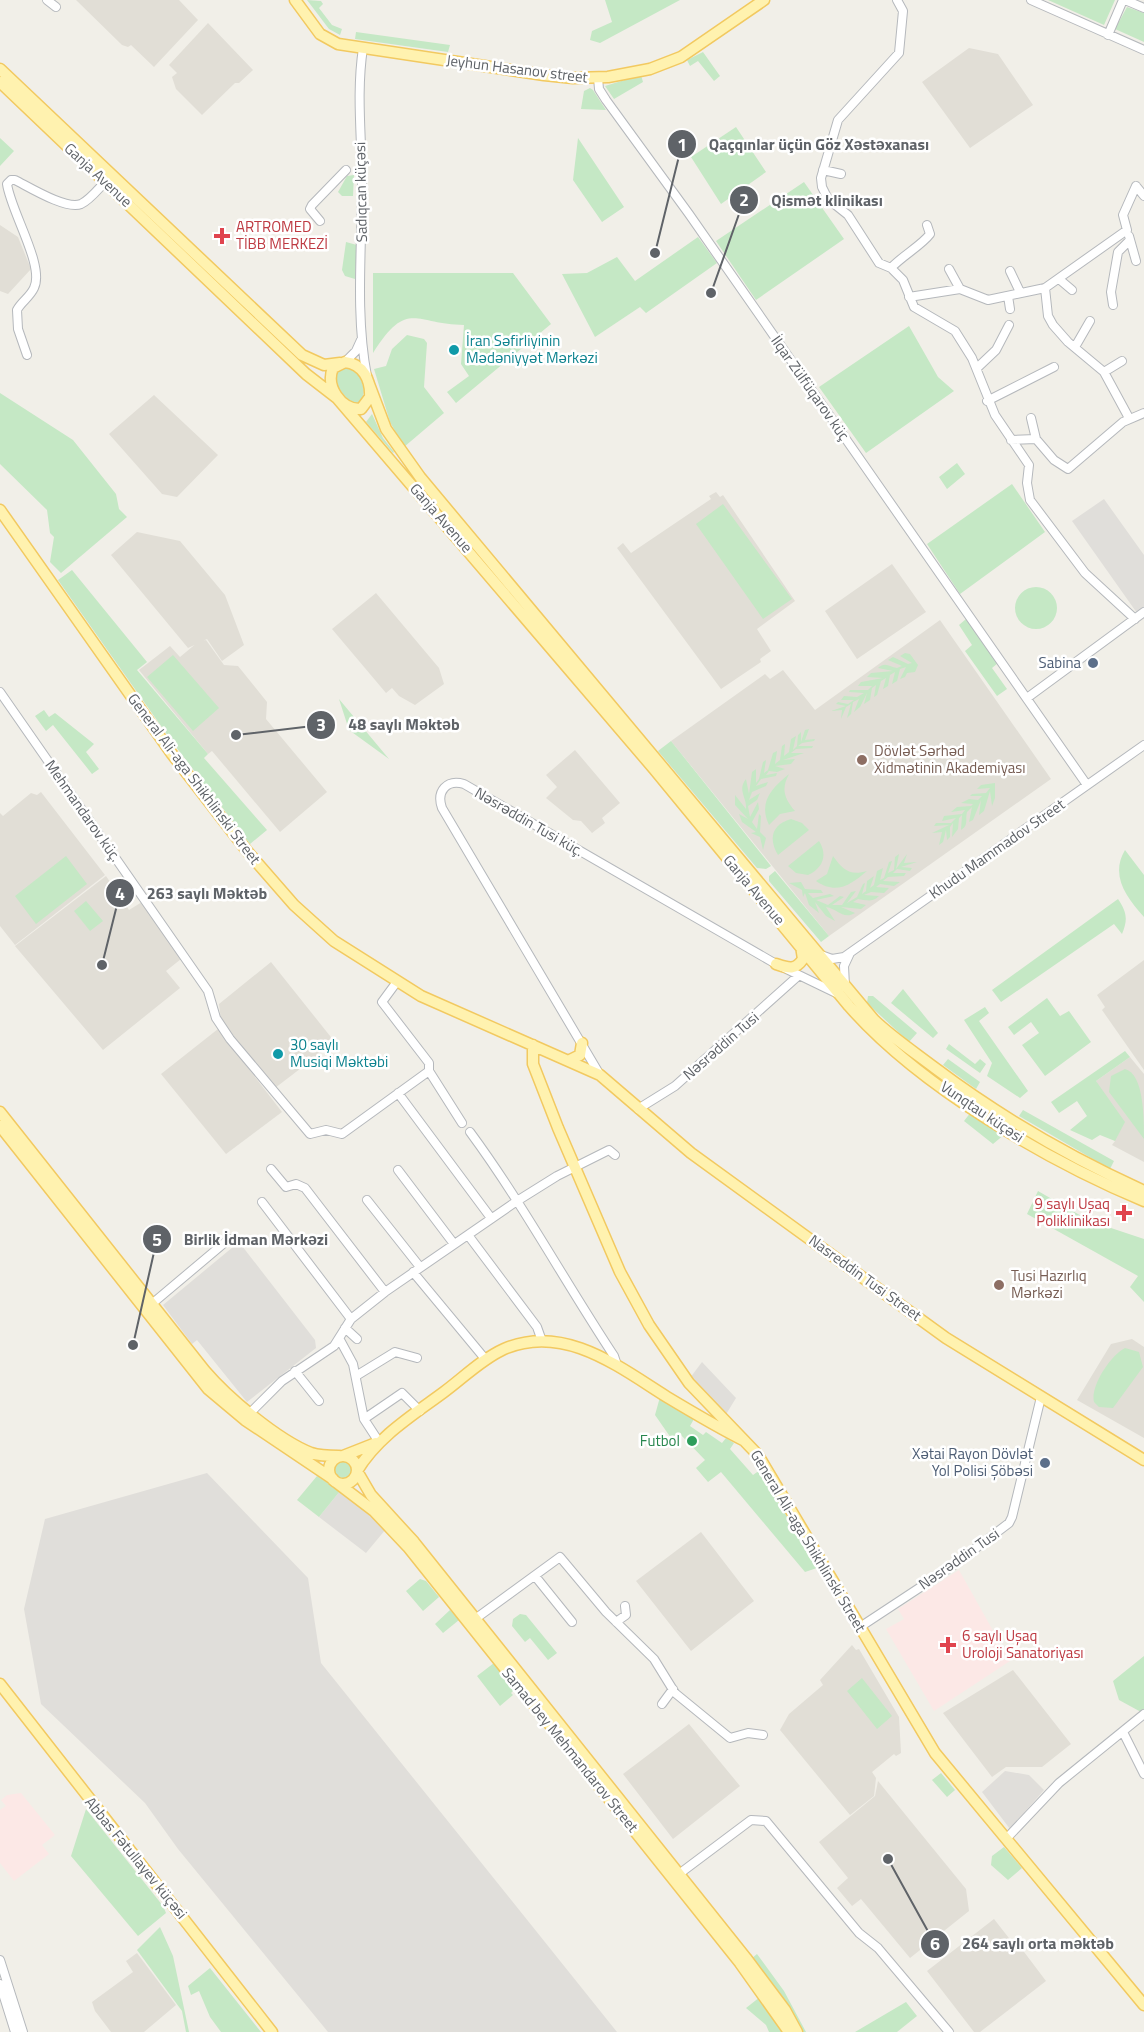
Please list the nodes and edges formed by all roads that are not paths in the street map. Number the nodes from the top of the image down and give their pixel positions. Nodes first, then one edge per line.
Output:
1 (47, 0) edge
2 (295, 0) edge
3 (764, 0) edge
4 (897, 0) edge
5 (1031, 0) edge
6 (1124, 0) edge
7 (56, 7) dead end
8 (1144, 8) edge
9 (1108, 35) junction
10 (363, 48) junction
11 (1144, 50) edge
12 (0, 69) edge
13 (598, 78) junction
14 (0, 82) edge
15 (346, 170) dead end
16 (823, 170) junction
17 (841, 174) dead end
18 (106, 181) junction
19 (1140, 185) edge
20 (1144, 196) edge
21 (320, 221) dead end
22 (927, 225) dead end
23 (1127, 230) junction
24 (1130, 240) junction
25 (1136, 261) dead end
26 (891, 268) junction
27 (949, 269) dead end
28 (1010, 271) dead end
29 (1059, 279) junction
30 (1045, 288) junction
31 (960, 289) junction
32 (1072, 290) dead end
33 (1020, 292) junction
34 (1008, 296) junction
35 (909, 297) junction
36 (1113, 305) dead end
37 (1010, 309) dead end
38 (1090, 321) dead end
39 (1009, 325) dead end
40 (362, 337) junction
41 (1075, 348) junction
42 (27, 355) dead end
43 (1122, 361) dead end
44 (342, 362) junction
45 (977, 368) junction
46 (1054, 368) dead end
47 (1104, 372) junction
48 (369, 382) junction
49 (337, 398) junction
50 (987, 401) junction
51 (1144, 412) edge
52 (1031, 418) dead end
53 (1129, 418) junction
54 (1036, 439) junction
55 (1011, 440) junction
56 (0, 510) edge
57 (1144, 612) edge
58 (1135, 619) junction
59 (0, 692) edge
60 (1027, 698) junction
61 (1144, 745) edge
62 (1087, 785) junction
63 (801, 946) junction
64 (850, 952) junction
65 (821, 955) junction
66 (776, 964) junction
67 (798, 976) junction
68 (396, 982) junction
69 (842, 990) junction
70 (856, 999) joint
71 (871, 1023) junction
72 (582, 1043) junction
73 (533, 1045) junction
74 (570, 1060) junction
75 (429, 1071) junction
76 (600, 1075) junction
77 (398, 1093) junction
78 (638, 1109) junction
79 (0, 1112) edge
80 (462, 1123) dead end
81 (0, 1126) edge
82 (470, 1132) dead end
83 (615, 1155) dead end
84 (575, 1167) junction
85 (271, 1169) dead end
86 (398, 1170) dead end
87 (1144, 1191) edge
88 (367, 1200) dead end
89 (518, 1201) junction
90 (1144, 1201) edge
91 (262, 1202) dead end
92 (491, 1218) junction
93 (468, 1235) junction
94 (229, 1239) dead end
95 (454, 1244) junction
96 (417, 1269) junction
97 (384, 1292) junction
98 (148, 1307) junction
99 (351, 1319) junction
100 (345, 1328) junction
101 (357, 1339) dead end
102 (340, 1340) junction
103 (542, 1341) junction
104 (417, 1358) dead end
105 (486, 1360) junction
106 (617, 1365) junction
107 (295, 1371) junction
108 (356, 1376) junction
109 (701, 1397) junction
110 (1041, 1397) junction
111 (319, 1401) dead end
112 (679, 1404) junction
113 (420, 1411) junction
114 (250, 1413) junction
115 (364, 1419) junction
116 (743, 1440) junction
117 (380, 1442) junction
118 (341, 1456) junction
119 (1144, 1460) edge
120 (357, 1472) junction
121 (334, 1481) junction
122 (535, 1576) junction
123 (625, 1606) dead end
124 (472, 1621) junction
125 (572, 1622) dead end
126 (616, 1622) junction
127 (860, 1627) junction
128 (0, 1684) edge
129 (673, 1689) junction
130 (662, 1704) dead end
131 (1144, 1714) edge
132 (1123, 1732) junction
133 (763, 1735) dead end
134 (1144, 1774) edge
135 (1006, 1839) junction
136 (680, 1874) junction
137 (0, 1960) edge
138 (0, 1984) edge
139 (1144, 2005) edge
140 (15, 2032) edge
141 (23, 2032) edge
142 (272, 2032) edge
143 (789, 2032) edge
144 (797, 2032) edge
145 (949, 2032) edge

1 - 7 street
2 - 10 main road, Jeyhun Hasanov street
3 - 13 main road, Jeyhun Hasanov street
4 - 16 street
5 - 9 street
6 - 8 street
6 - 9 street
9 - 11 street
10 - 13 main road, Jeyhun Hasanov street
10 - 40 street, Sadıqcan küçəsi
12 - 44 main road, Ganja Avenue
13 - 60 street, İlqar Zülfüqarov küç
14 - 18 main road, Ganja Avenue
15 - 21 street
16 - 17 street
16 - 26 street
18 - 42 street
18 - 49 main road, Ganja Avenue
19 - 20 street
19 - 23 street
22 - 26 street
23 - 24 street
23 - 29 street
24 - 25 street
24 - 36 street
26 - 35 street
27 - 31 street
28 - 33 street
29 - 30 street
29 - 32 street
30 - 33 street
30 - 41 street
31 - 34 street
31 - 35 street
33 - 34 street
34 - 37 street
35 - 45 street
38 - 41 street
39 - 45 street
40 - 44 street
40 - 48 street, Sadıqcan küçəsi
41 - 47 street
43 - 47 street
44 - 48 main road
44 - 49 main road
45 - 50 street
46 - 50 street
47 - 53 street
48 - 49 main road
48 - 65 main road, Ganja Avenue
49 - 63 main road, Ganja Avenue
50 - 55 street
51 - 53 street
52 - 54 street
53 - 54 street
54 - 55 street
55 - 58 street
56 - 68 main road, General Ali-aga Shikhlinski Street
57 - 58 street
58 - 60 street
59 - 77 street, Mehmandarov küç.
60 - 62 street, İlqar Zülfüqarov küç
61 - 62 street, Khudu Mammadov Street
62 - 64 street, Khudu Mammadov Street
63 - 66 main road
63 - 69 main road, Ganja Avenue
64 - 65 street
64 - 69 street
65 - 69 main road, Ganja Avenue
66 - 67 street
66 - 72 street, Nəsrəddin Tusi küç.
67 - 69 street
67 - 78 street, Nəsrəddin Tusi
68 - 73 main road, General Ali-aga Shikhlinski Street
68 - 75 street
69 - 70 main road, Ganja Avenue
69 - 71 main road, Vunqtau küçəsi
70 - 71 main road, Vunqtau küçəsi
71 - 87 main road
71 - 90 main road, Vunqtau küçəsi
72 - 74 main road
72 - 76 street, Nəsrəddin Tusi küç.
73 - 74 main road, General Ali-aga Shikhlinski Street
73 - 84 main road, General Ali-aga Shikhlinski Street
74 - 76 main road, General Ali-aga Shikhlinski Street
75 - 77 street
75 - 80 street
76 - 78 main road, Nasreddin Tusi Street
77 - 92 street
78 - 110 main road, Nasreddin Tusi Street
79 - 98 main road, Samad bey Mehmandarov Street
81 - 98 main road, Samad bey Mehmandarov Street
82 - 89 street
83 - 84 street
84 - 89 street
84 - 109 main road, General Ali-aga Shikhlinski Street
85 - 97 street
86 - 95 street
88 - 96 street
89 - 92 street
89 - 106 street
91 - 99 street
92 - 93 street
93 - 95 street
93 - 103 street
94 - 98 street
95 - 96 street
96 - 97 street
96 - 105 street
97 - 99 street
98 - 114 main road, Samad bey Mehmandarov Street
98 - 121 main road, Samad bey Mehmandarov Street
99 - 100 street
100 - 101 street
100 - 102 street
102 - 107 street
102 - 108 street
103 - 105 main road
103 - 106 main road
104 - 108 street
105 - 113 main road
106 - 112 main road
107 - 111 street
107 - 114 street
108 - 115 street
109 - 112 main road
109 - 116 main road, General Ali-aga Shikhlinski Street
110 - 119 main road, Nasreddin Tusi Street
110 - 127 street, Nəsrəddin Tusi
112 - 116 main road
113 - 115 street
113 - 117 main road
114 - 118 main road, Samad bey Mehmandarov Street
115 - 117 street
116 - 127 main road, General Ali-aga Shikhlinski Street
117 - 118 main road
117 - 120 main road
118 - 120 main road
118 - 121 main road
120 - 121 main road
120 - 124 main road, Samad bey Mehmandarov Street
121 - 124 main road, Samad bey Mehmandarov Street
122 - 124 street
122 - 125 street
122 - 126 street
123 - 126 street
124 - 136 main road, Samad bey Mehmandarov Street
124 - 143 main road, Samad bey Mehmandarov Street
126 - 129 street
127 - 135 main road, General Ali-aga Shikhlinski Street
128 - 142 main road, Abbas Fətullayev küçəsi
129 - 130 street
129 - 133 street
131 - 132 street
132 - 134 street
132 - 135 street
135 - 139 main road, General Ali-aga Shikhlinski Street
136 - 144 main road, Samad bey Mehmandarov Street
136 - 145 street
137 - 141 street
138 - 140 street

